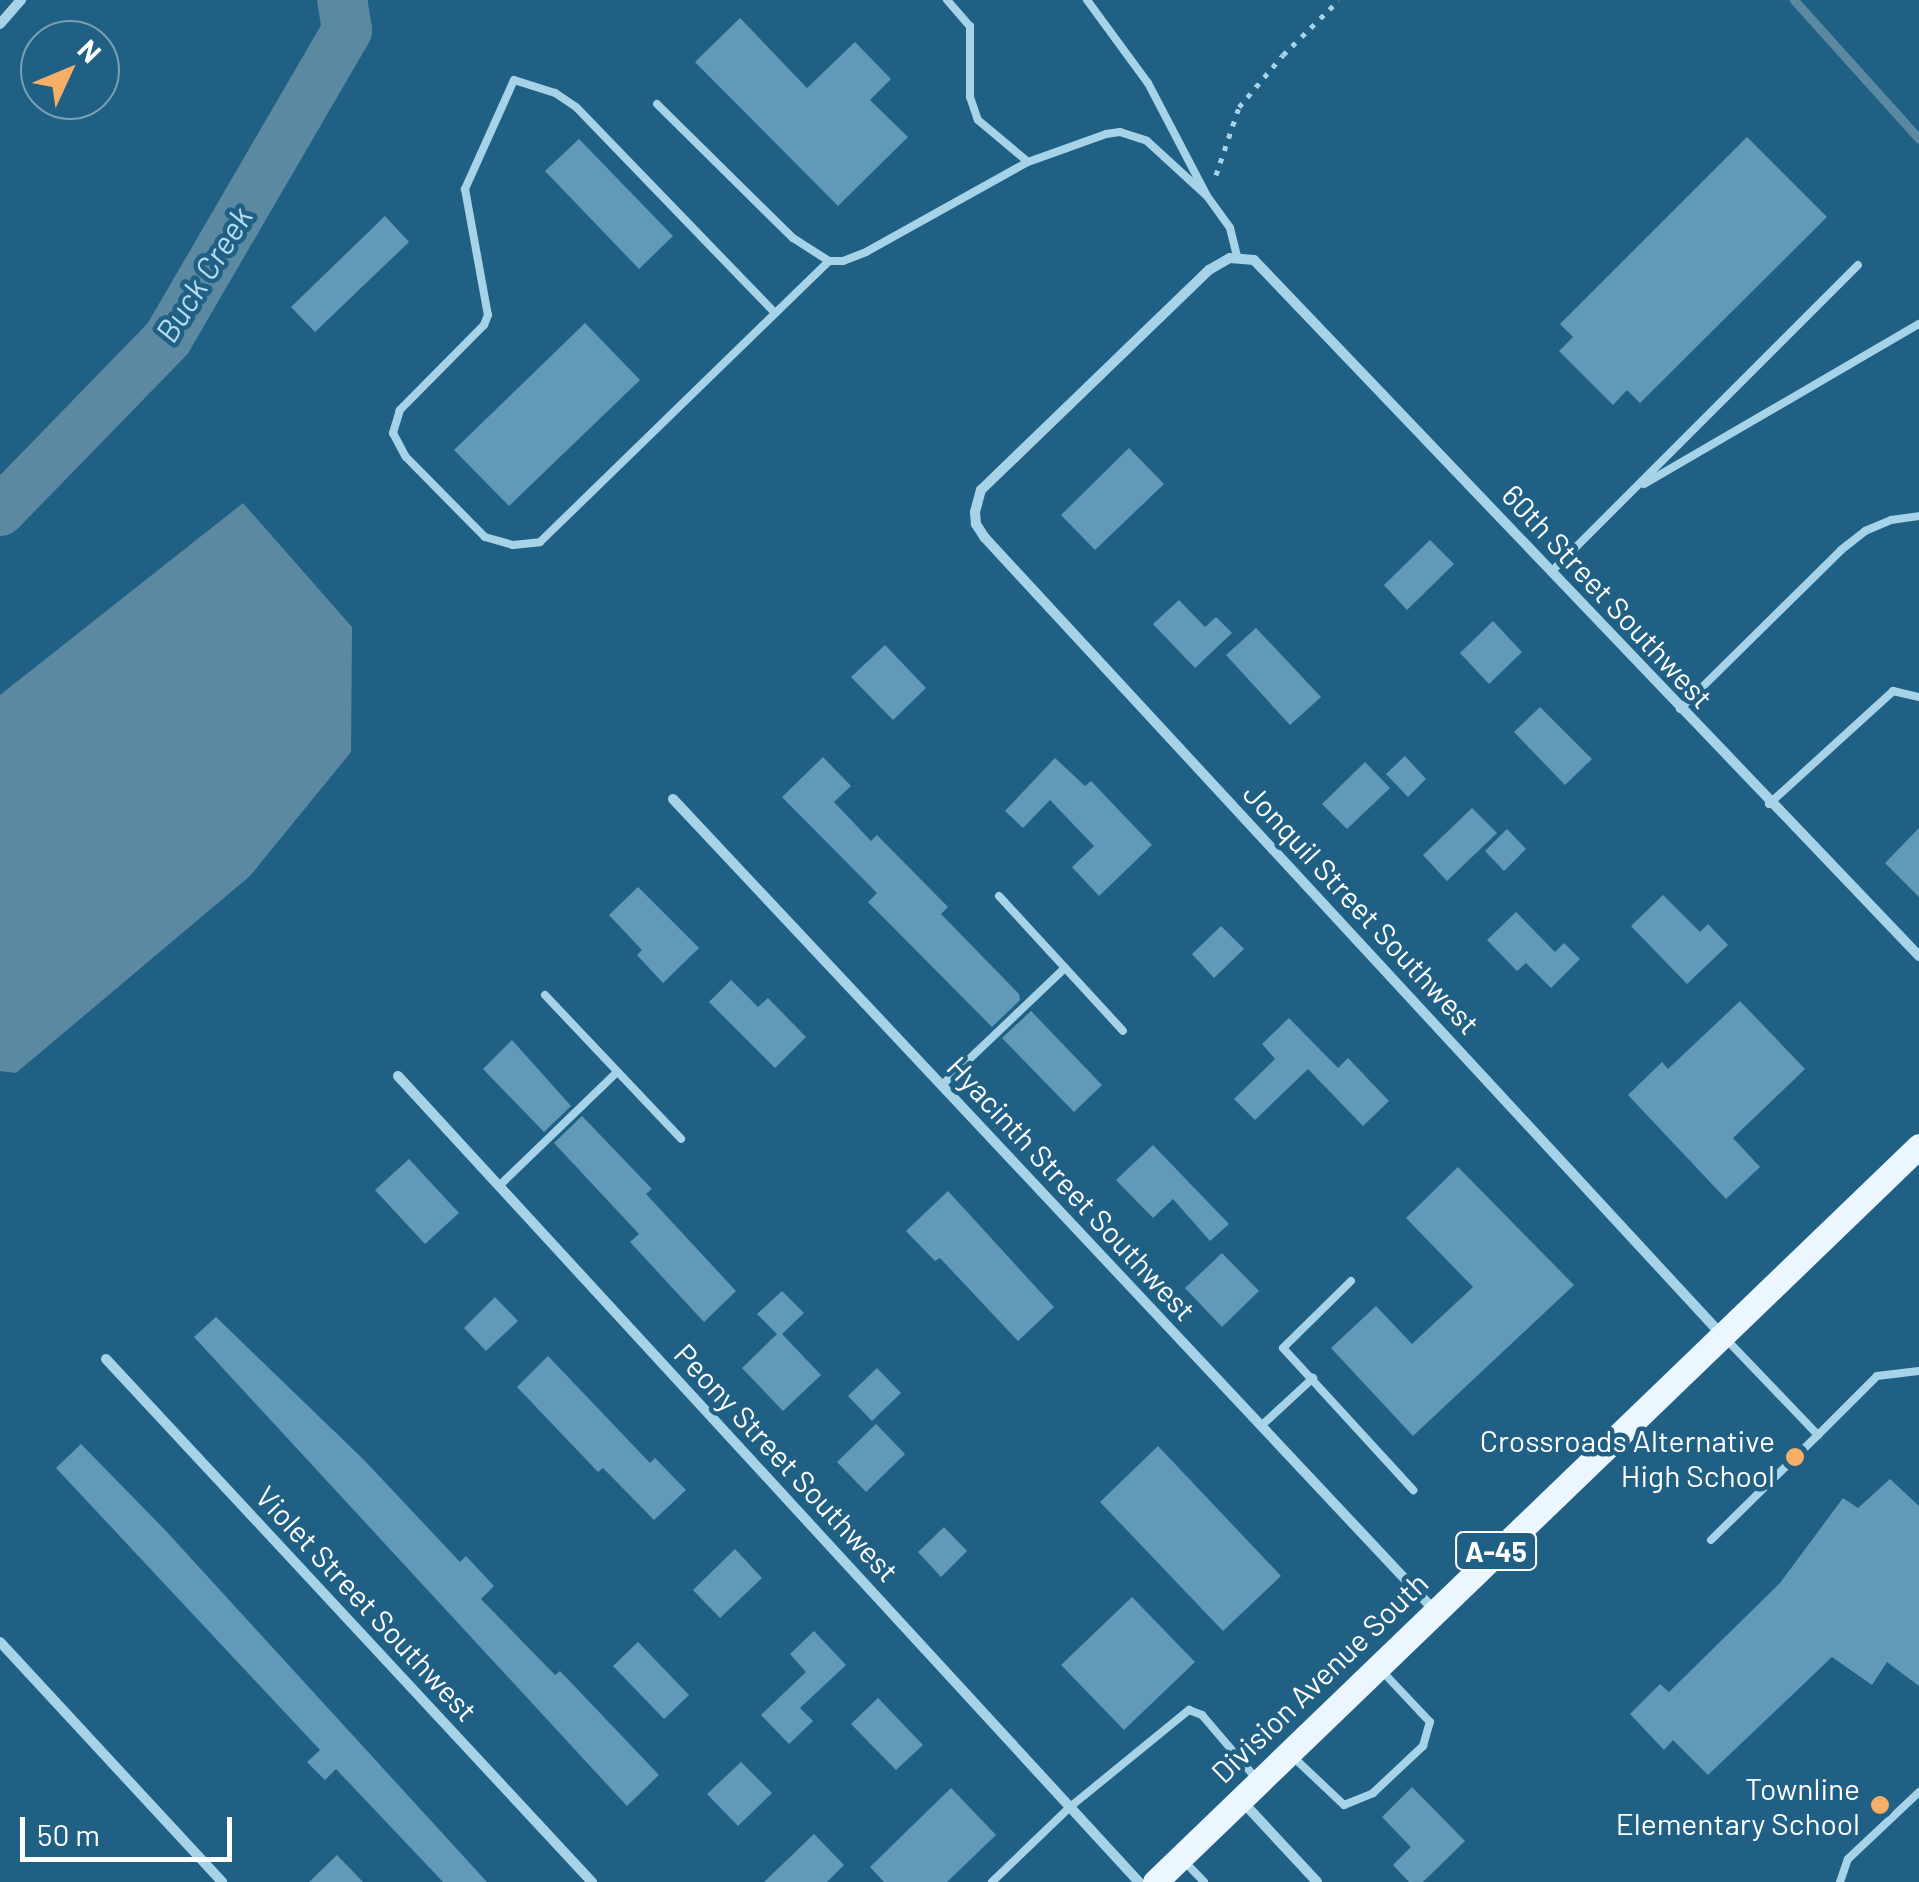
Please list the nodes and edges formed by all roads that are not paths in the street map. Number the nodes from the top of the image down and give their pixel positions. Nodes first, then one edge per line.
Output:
1 (22, 0) edge
2 (947, 0) edge
3 (1087, 0) edge
4 (0, 24) edge
5 (657, 104) dead end
6 (1028, 162) junction
7 (1206, 196) junction
8 (1237, 257) junction
9 (829, 261) junction
10 (1858, 265) dead end
11 (775, 313) junction
12 (1919, 324) edge
13 (1631, 491) junction
14 (1919, 516) edge
15 (1551, 572) junction
16 (1919, 697) edge
17 (1680, 709) junction
18 (674, 799) dead end
19 (1769, 804) junction
20 (999, 896) dead end
21 (1919, 956) edge
22 (1065, 968) junction
23 (545, 996) dead end
24 (1123, 1031) dead end
25 (618, 1072) junction
26 (398, 1076) dead end
27 (942, 1085) junction
28 (681, 1140) dead end
29 (1919, 1146) edge
30 (499, 1186) junction
31 (1351, 1281) dead end
32 (1721, 1334) junction
33 (106, 1359) dead end
34 (1919, 1371) edge
35 (1313, 1378) junction
36 (1261, 1426) junction
37 (1818, 1435) junction
38 (1413, 1490) dead end
39 (1711, 1540) dead end
40 (1434, 1611) junction
41 (0, 1642) edge
42 (1378, 1666) junction
43 (1288, 1752) junction
44 (1249, 1789) junction
45 (1919, 1792) edge
46 (1070, 1806) junction
47 (1179, 1857) junction
48 (222, 1882) edge
49 (592, 1882) edge
50 (992, 1882) edge
51 (1140, 1882) edge
52 (1155, 1882) edge
53 (1204, 1882) edge
54 (1318, 1882) edge
55 (1840, 1882) edge

1 - 4 street
2 - 6 lane
3 - 7 lane
5 - 9 lane
6 - 7 lane
6 - 9 lane
7 - 8 lane
8 - 15 street, 60th Street Southwest
8 - 32 street, Jonquil Street Southwest
9 - 11 lane
10 - 13 lane
11 - 11 lane
12 - 13 lane
13 - 15 lane
14 - 17 lane
15 - 17 street, 60th Street Southwest
16 - 19 lane
17 - 19 street, 60th Street Southwest
18 - 27 street, Hyacinth Street Southwest
19 - 21 street, 60th Street Southwest
20 - 22 lane
22 - 24 lane
22 - 27 lane
23 - 25 lane
25 - 28 lane
25 - 30 lane
26 - 30 street, Peony Street Southwest
27 - 36 street, Hyacinth Street Southwest
29 - 32 main road, Division Avenue South / A-45
30 - 46 street, Peony Street Southwest
31 - 35 lane
32 - 37 lane
32 - 40 main road, Division Avenue South / A-45
33 - 49 street, Violet Street Southwest
34 - 37 lane
35 - 36 lane
35 - 38 lane
36 - 40 street, Hyacinth Street Southwest
37 - 39 lane
40 - 42 main road, Division Avenue South / A-45
41 - 48 street
42 - 43 main road, Division Avenue South / A-45
42 - 43 lane
43 - 44 main road, Division Avenue South / A-45
44 - 46 lane
44 - 47 main road, Division Avenue South / A-45
44 - 54 street
45 - 55 lane
46 - 50 lane
46 - 51 street, Peony Street Southwest
47 - 52 main road, Division Avenue South / A-45
47 - 53 lane

